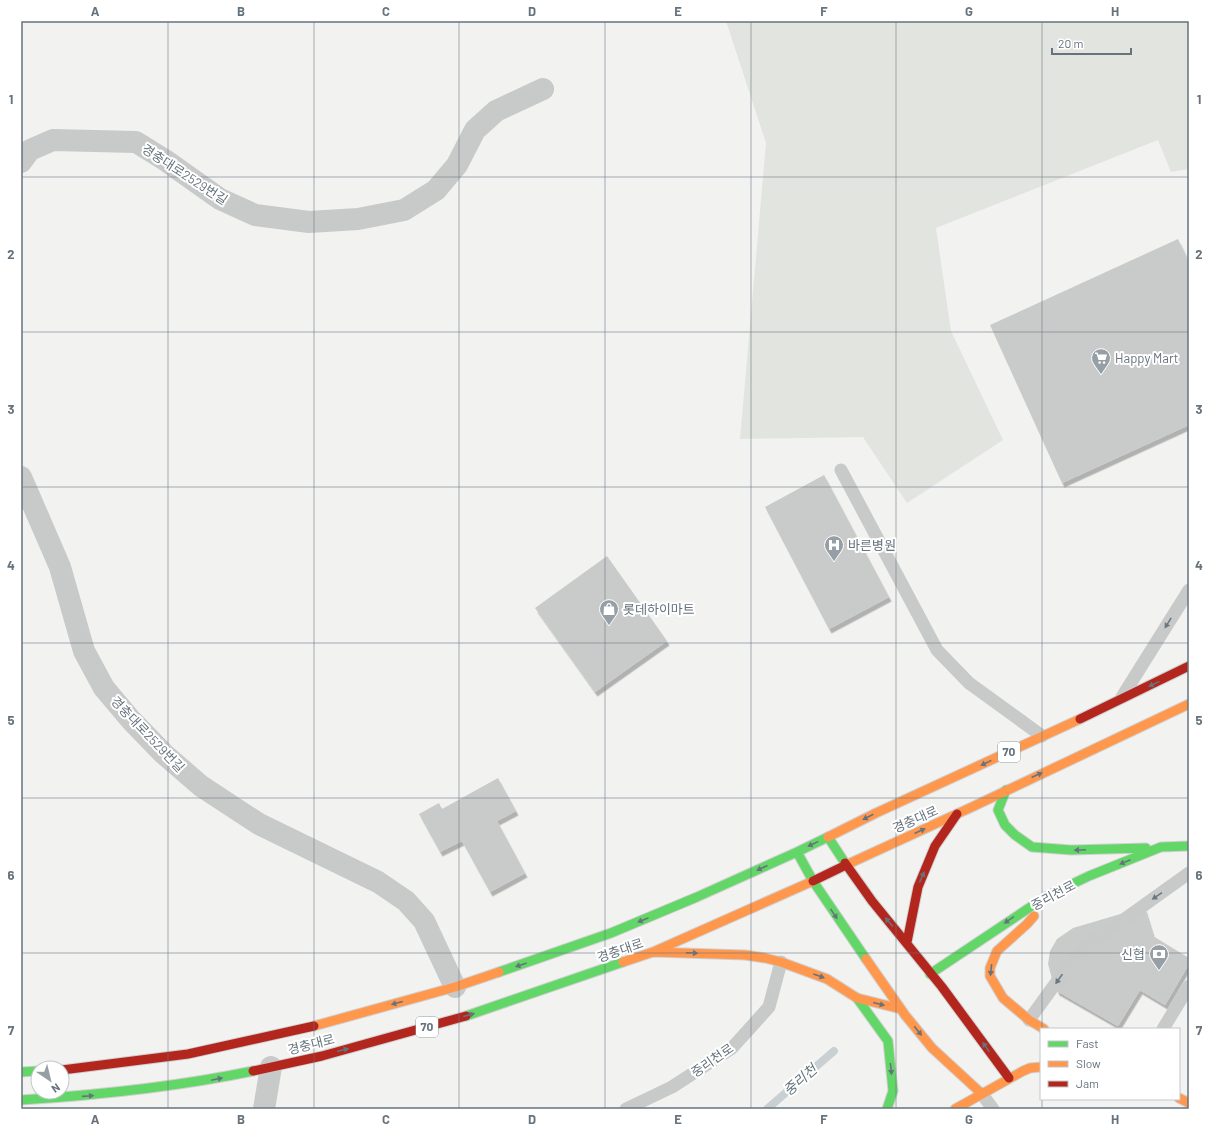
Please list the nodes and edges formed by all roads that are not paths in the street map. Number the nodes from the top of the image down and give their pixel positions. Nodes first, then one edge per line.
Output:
1 (542, 89) dead end
2 (21, 162) edge
3 (841, 470) dead end
4 (21, 478) edge
5 (1189, 590) edge
6 (1189, 666) edge
7 (1119, 701) junction
8 (1189, 704) edge
9 (1042, 736) junction
10 (1006, 790) junction
11 (957, 814) junction
12 (828, 837) junction
13 (1189, 846) edge
14 (1161, 847) junction
15 (797, 852) junction
16 (846, 865) junction
17 (1189, 873) edge
18 (813, 881) junction
19 (1047, 896) junction
20 (907, 942) junction
21 (653, 952) junction
22 (781, 962) junction
23 (930, 974) junction
24 (1189, 986) edge
25 (455, 987) junction
26 (857, 998) junction
27 (901, 1009) junction
28 (1029, 1020) junction
29 (1042, 1028) edge
30 (1164, 1028) edge
31 (1038, 1037) dead end
32 (1039, 1063) edge
33 (272, 1067) junction
34 (70, 1069) edge
35 (1009, 1078) junction
36 (982, 1094) junction
37 (1180, 1098) edge
38 (22, 1100) edge
39 (1189, 1103) edge
40 (265, 1107) edge
41 (626, 1109) edge
42 (887, 1109) edge
43 (955, 1109) edge
44 (993, 1109) edge

1 - 2 street, 경충대로2529번길
3 - 9 lane
4 - 25 street, 경충대로2529번길
5 -> 7 lane
6 -> 7 main road, 경충대로 / 70
7 - 9 main road, 경충대로 / 70
10 -> 8 main road, 경충대로 / 70
9 -> 12 main road, 경충대로 / 70
10 - 11 main road, 경충대로 / 70
14 -> 10 main road
16 -> 11 main road, 경충대로 / 70
20 -> 11 main road
12 -> 15 main road, 경충대로 / 70
12 - 16 main road
13 - 14 main road, 중리천로
14 -> 19 main road, 중리천로
15 - 18 main road
15 -> 25 main road, 경충대로 / 70
16 - 18 main road, 경충대로 / 70
20 -> 16 main road
17 -> 28 lane
18 - 21 main road, 경충대로 / 70
18 -> 27 main road
19 -> 23 main road, 중리천로
19 -> 28 main road
20 - 23 main road
21 -> 22 main road
33 -> 21 main road, 경충대로 / 70
22 -> 26 main road
22 - 41 lane, 중리천로
35 -> 23 main road
24 - 30 lane
25 -> 34 main road, 경충대로 / 70
26 -> 27 main road
26 -> 42 main road
27 -> 36 main road
28 - 29 main road
28 - 31 main road
32 - 35 main road
38 -> 33 main road, 경충대로 / 70
33 - 40 street
35 - 36 main road
36 - 43 main road
36 - 44 lane
37 - 39 main road

